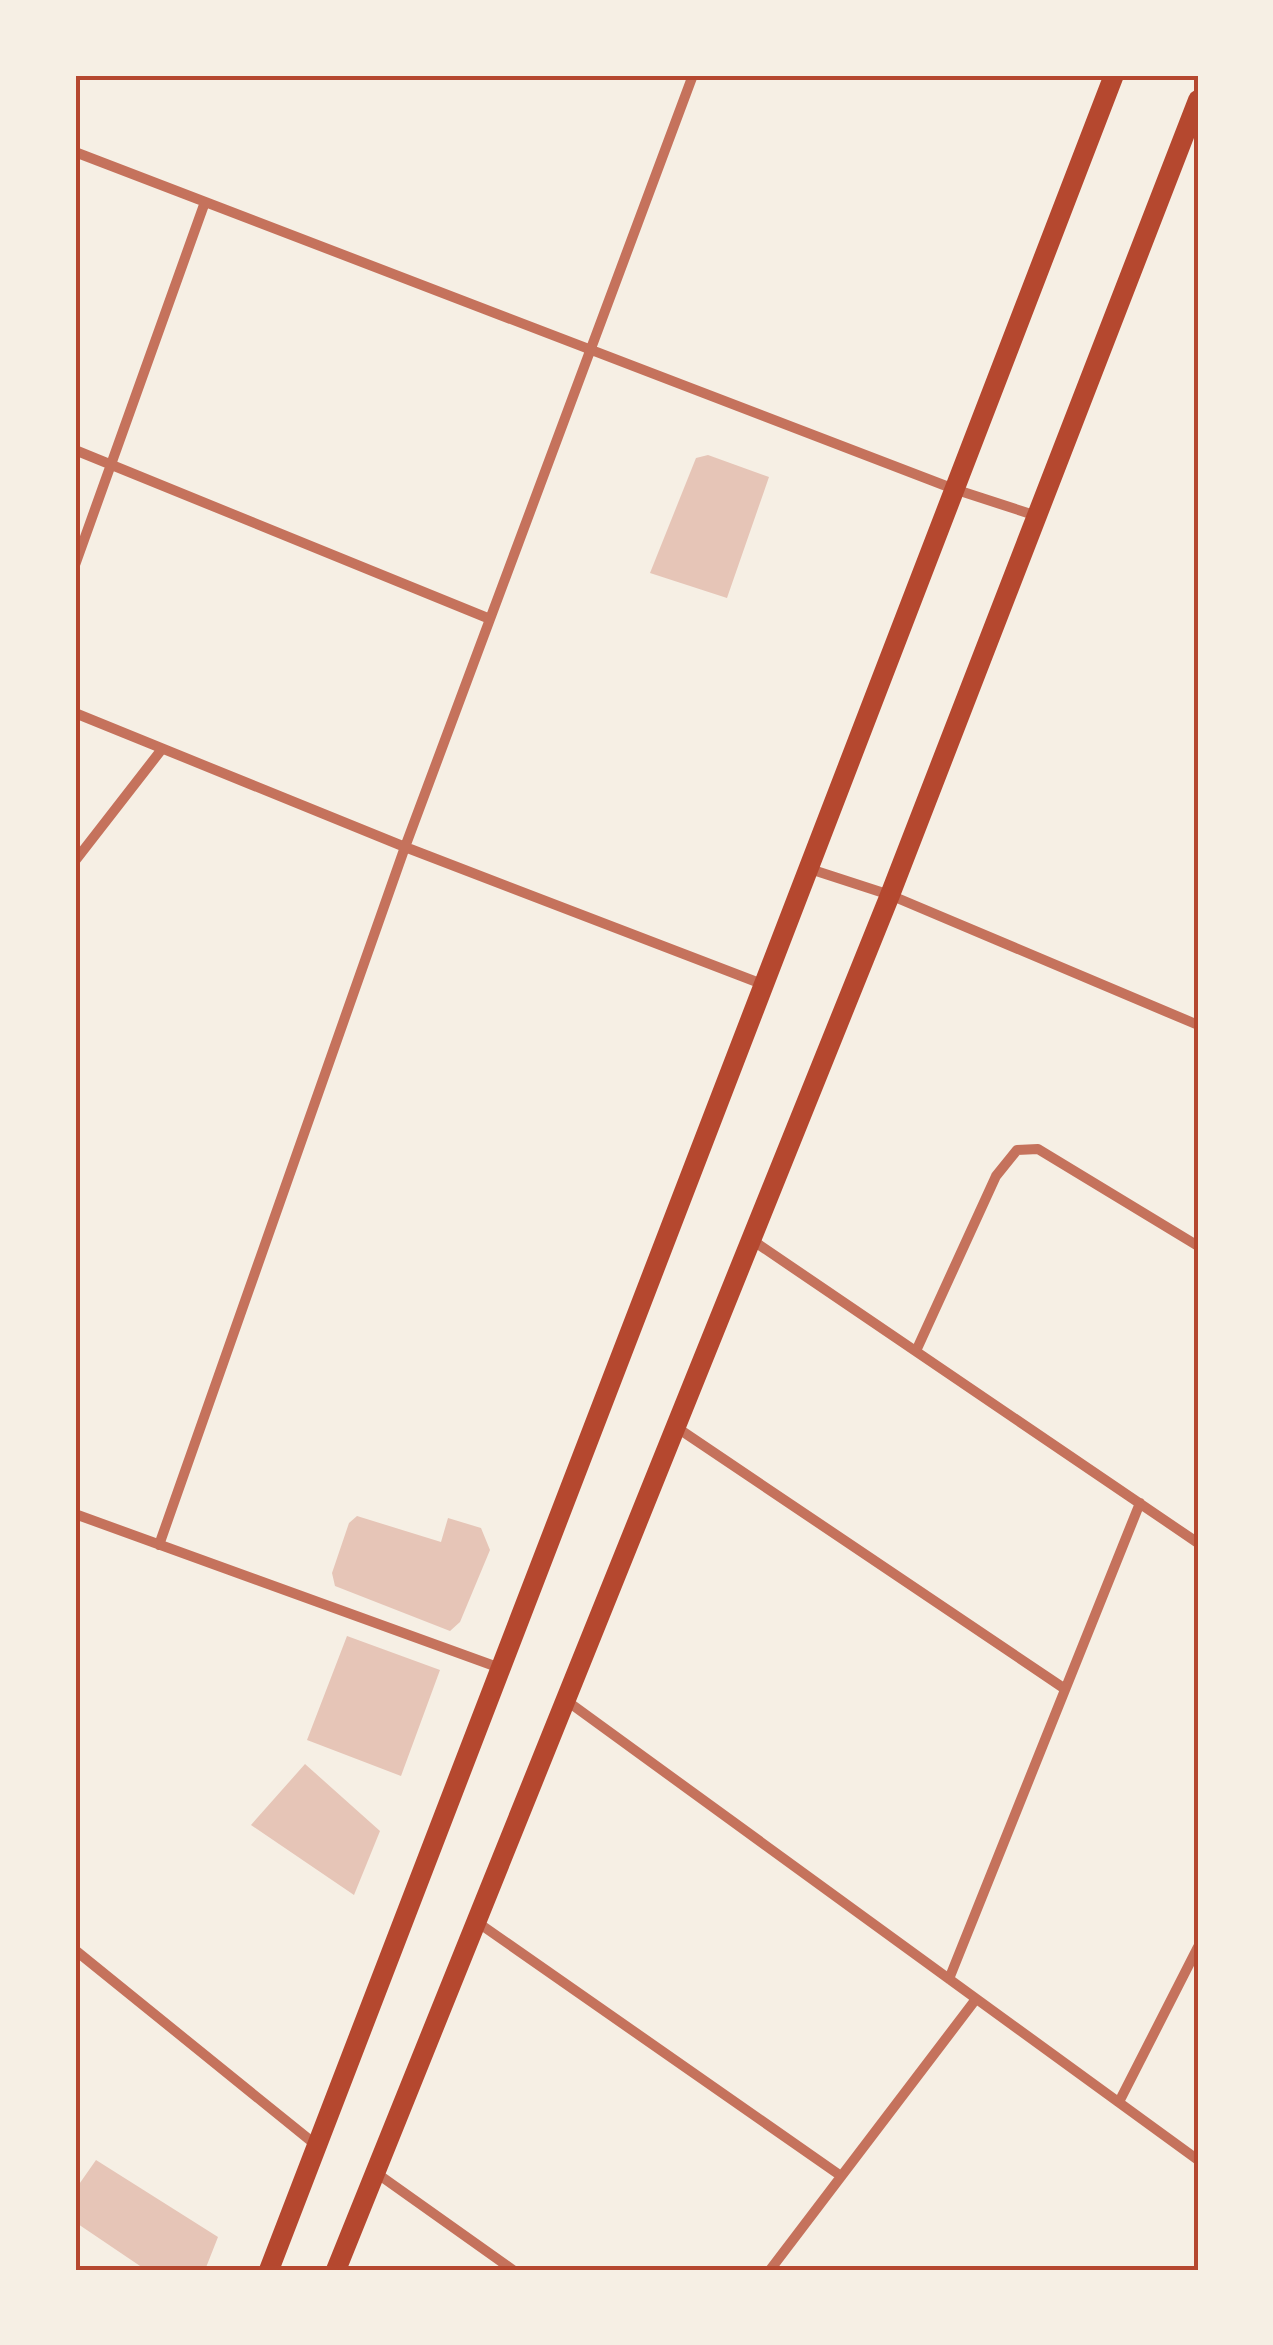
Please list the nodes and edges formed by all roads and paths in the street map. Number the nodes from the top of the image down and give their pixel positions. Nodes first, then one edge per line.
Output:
1 (693, 75) edge
2 (1114, 75) edge
3 (1198, 100) edge
4 (75, 152) edge
5 (205, 202) junction
6 (590, 350) junction
7 (75, 450) edge
8 (111, 464) junction
9 (954, 489) junction
10 (1037, 516) junction
11 (75, 565) edge
12 (490, 619) junction
13 (75, 713) edge
14 (162, 749) junction
15 (404, 847) junction
16 (75, 861) edge
17 (807, 868) junction
18 (890, 895) junction
19 (762, 984) junction
20 (1198, 1025) edge
21 (751, 1239) junction
22 (1198, 1246) edge
23 (916, 1351) junction
24 (675, 1427) junction
25 (1140, 1503) junction
26 (75, 1514) edge
27 (1198, 1543) edge
28 (159, 1545) junction
29 (500, 1668) junction
30 (1065, 1689) junction
31 (566, 1700) junction
32 (476, 1922) junction
33 (1198, 1947) edge
34 (75, 1950) edge
35 (949, 1979) junction
36 (976, 1998) junction
37 (1119, 2102) junction
38 (316, 2146) junction
39 (1198, 2160) edge
40 (375, 2172) junction
41 (841, 2176) junction
42 (269, 2270) edge
43 (336, 2270) edge
44 (513, 2270) edge
45 (770, 2270) edge

1 - 6 street
2 - 9 main road
3 - 10 main road
4 - 5 street
5 - 6 street
5 - 8 street
6 - 9 street
6 - 12 street
7 - 8 street
8 - 11 street
8 - 12 street
9 - 10 street
9 - 17 main road
10 - 18 main road
12 - 15 street
13 - 14 street
14 - 15 street
14 - 16 street
15 - 19 street
15 - 28 street
17 - 18 street
17 - 19 main road
18 - 20 street
18 - 21 main road
19 - 29 main road
21 - 23 street
21 - 24 main road
22 - 23 street
23 - 25 street
24 - 30 street
24 - 31 main road
25 - 27 street
25 - 30 street
26 - 28 street
28 - 29 street
29 - 38 main road
30 - 35 street
31 - 32 main road
31 - 35 street
32 - 40 main road
32 - 41 street
33 - 37 street
34 - 38 street
35 - 36 street
36 - 37 street
36 - 41 street
37 - 39 street
38 - 42 main road
40 - 43 main road
40 - 44 street
41 - 45 street

